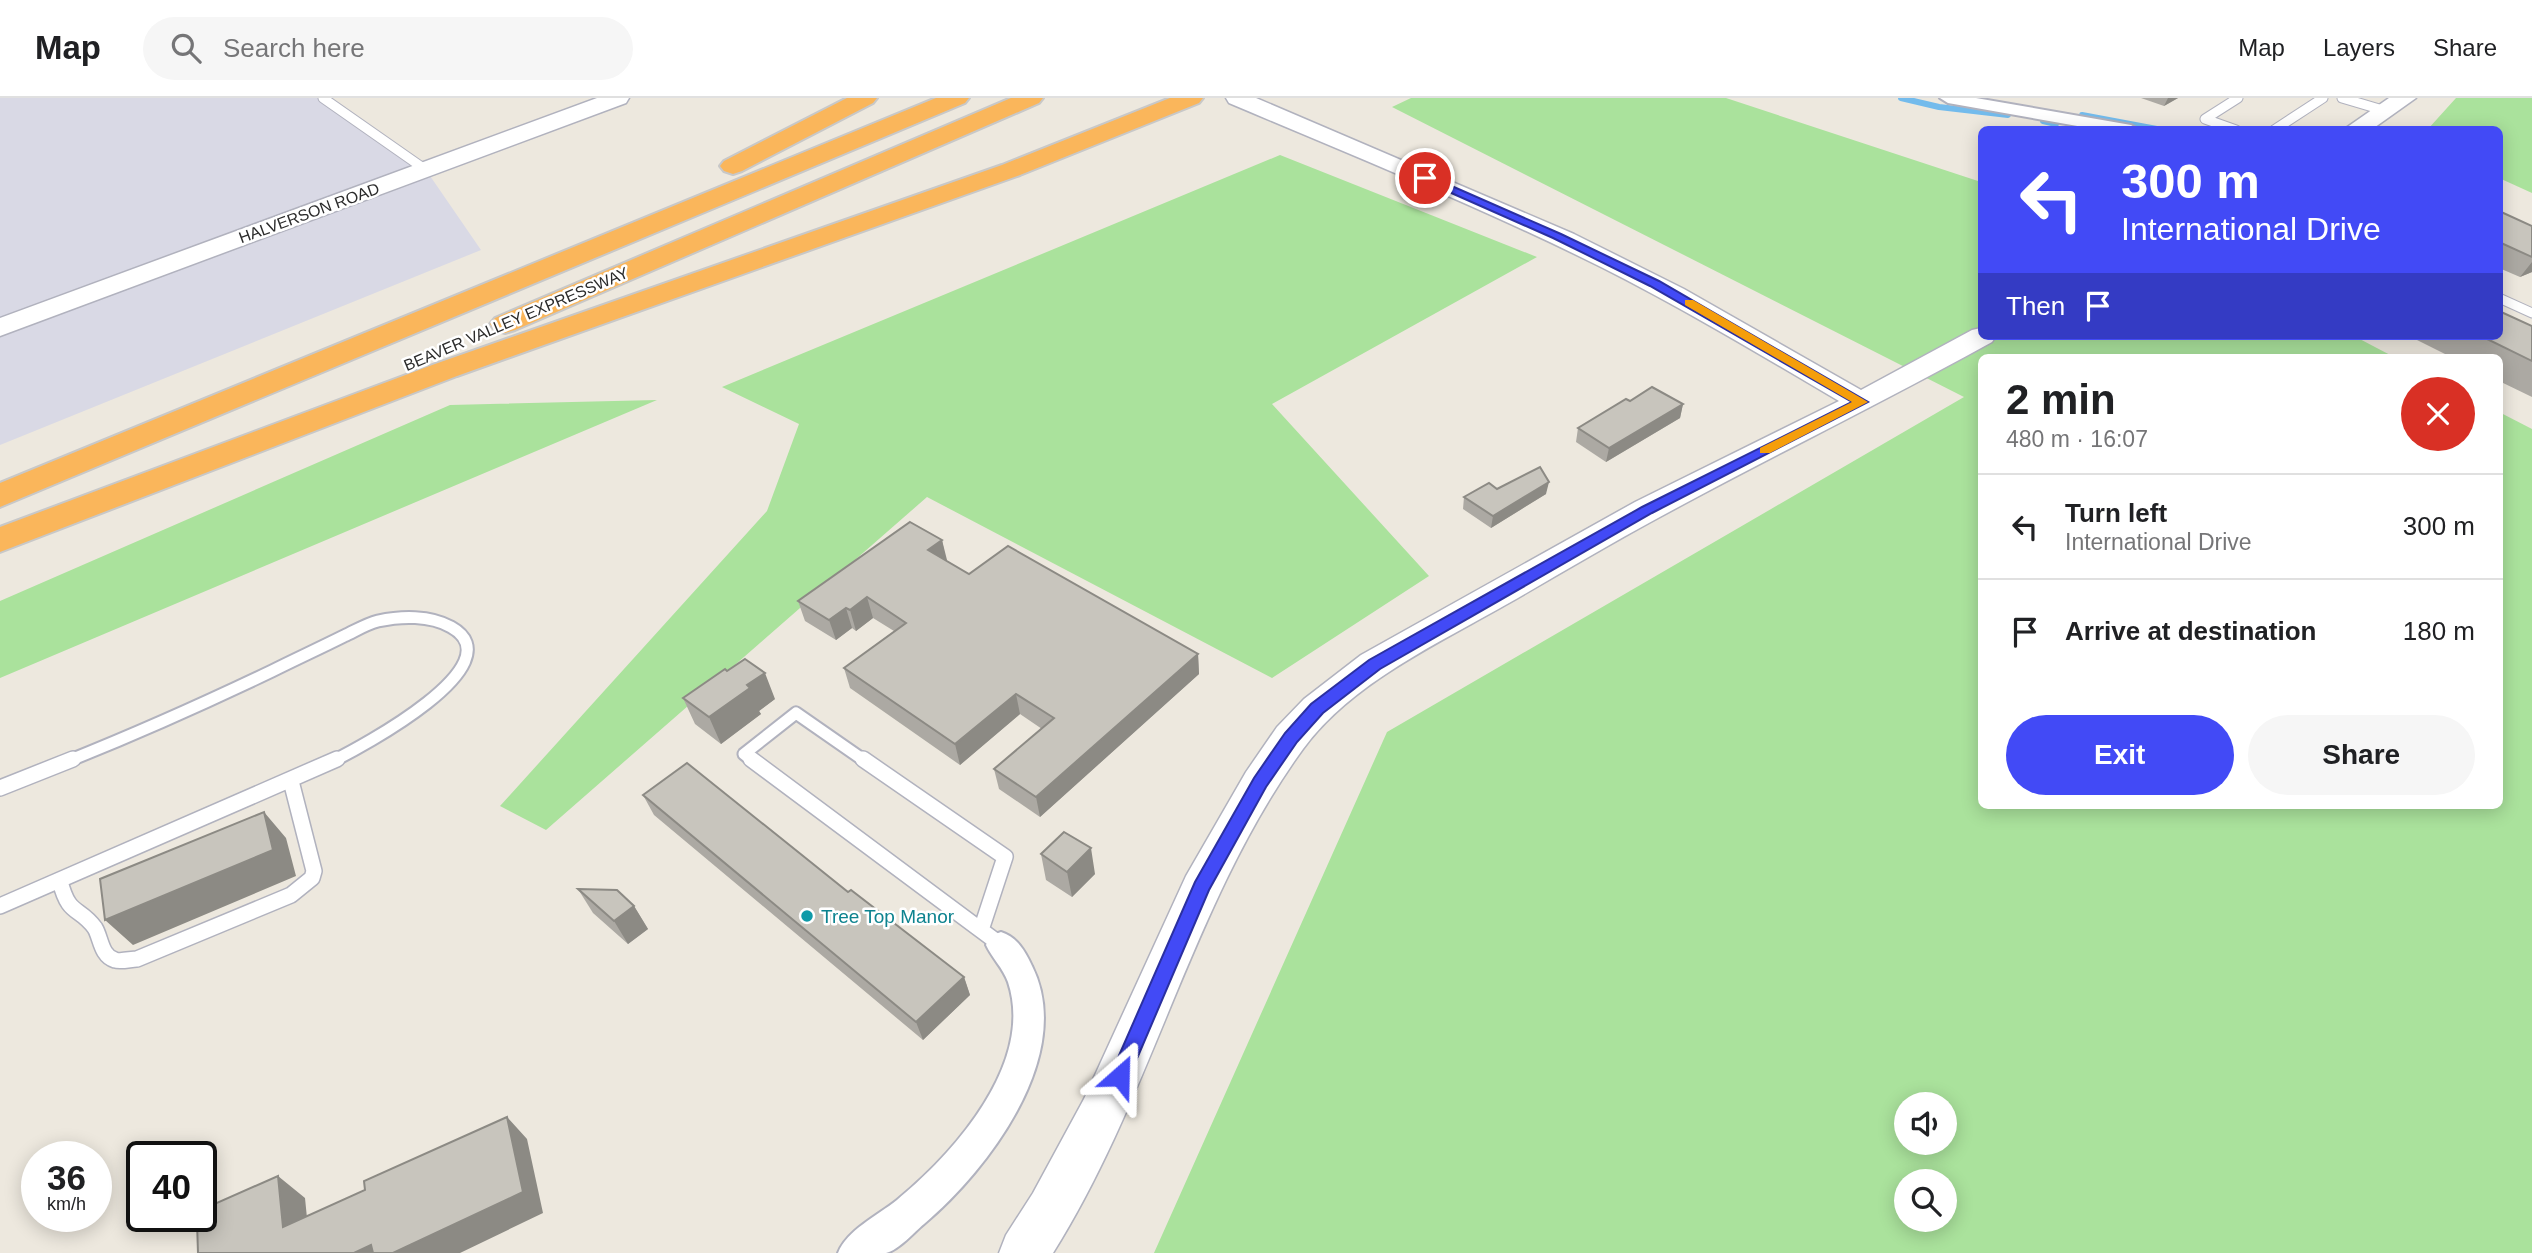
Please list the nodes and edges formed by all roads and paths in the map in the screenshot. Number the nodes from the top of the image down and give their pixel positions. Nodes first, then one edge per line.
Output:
1 (323, 98) edge
2 (618, 98) edge
3 (865, 98) edge
4 (957, 98) edge
5 (1031, 98) edge
6 (1191, 98) edge
7 (1237, 98) edge
8 (1948, 98) edge
9 (2238, 98) edge
10 (2323, 98) edge
11 (2342, 98) edge
12 (2405, 98) edge
13 (2386, 111) junction
14 (2108, 126) edge
15 (2225, 126) edge
16 (2280, 126) edge
17 (2361, 126) edge
18 (426, 170) junction
19 (2503, 300) edge
20 (2532, 313) edge
21 (0, 328) edge
22 (1978, 338) edge
23 (1861, 402) junction
24 (0, 493) edge
25 (0, 538) edge
26 (291, 781) junction
27 (0, 788) edge
28 (60, 881) junction
29 (0, 906) edge
30 (991, 937) junction
31 (856, 1253) edge
32 (1024, 1253) edge

1 - 18 lane
2 - 18 street, HALVERSON ROAD
3 - 24 highway
4 - 24 highway, BEAVER VALLEY EXPRESSWAY
5 - 25 highway, BEAVER VALLEY EXPRESSWAY
6 - 25 highway
7 - 23 street
8 - 14 street
9 - 15 lane
10 - 16 lane
11 - 13 lane
12 - 13 street
13 - 17 street
18 - 21 street, HALVERSON ROAD
19 - 20 lane
22 - 23 street
23 - 32 street
26 - 27 lane
26 - 28 lane
26 - 28 lane
28 - 29 lane
30 - 30 lane
30 - 31 street

